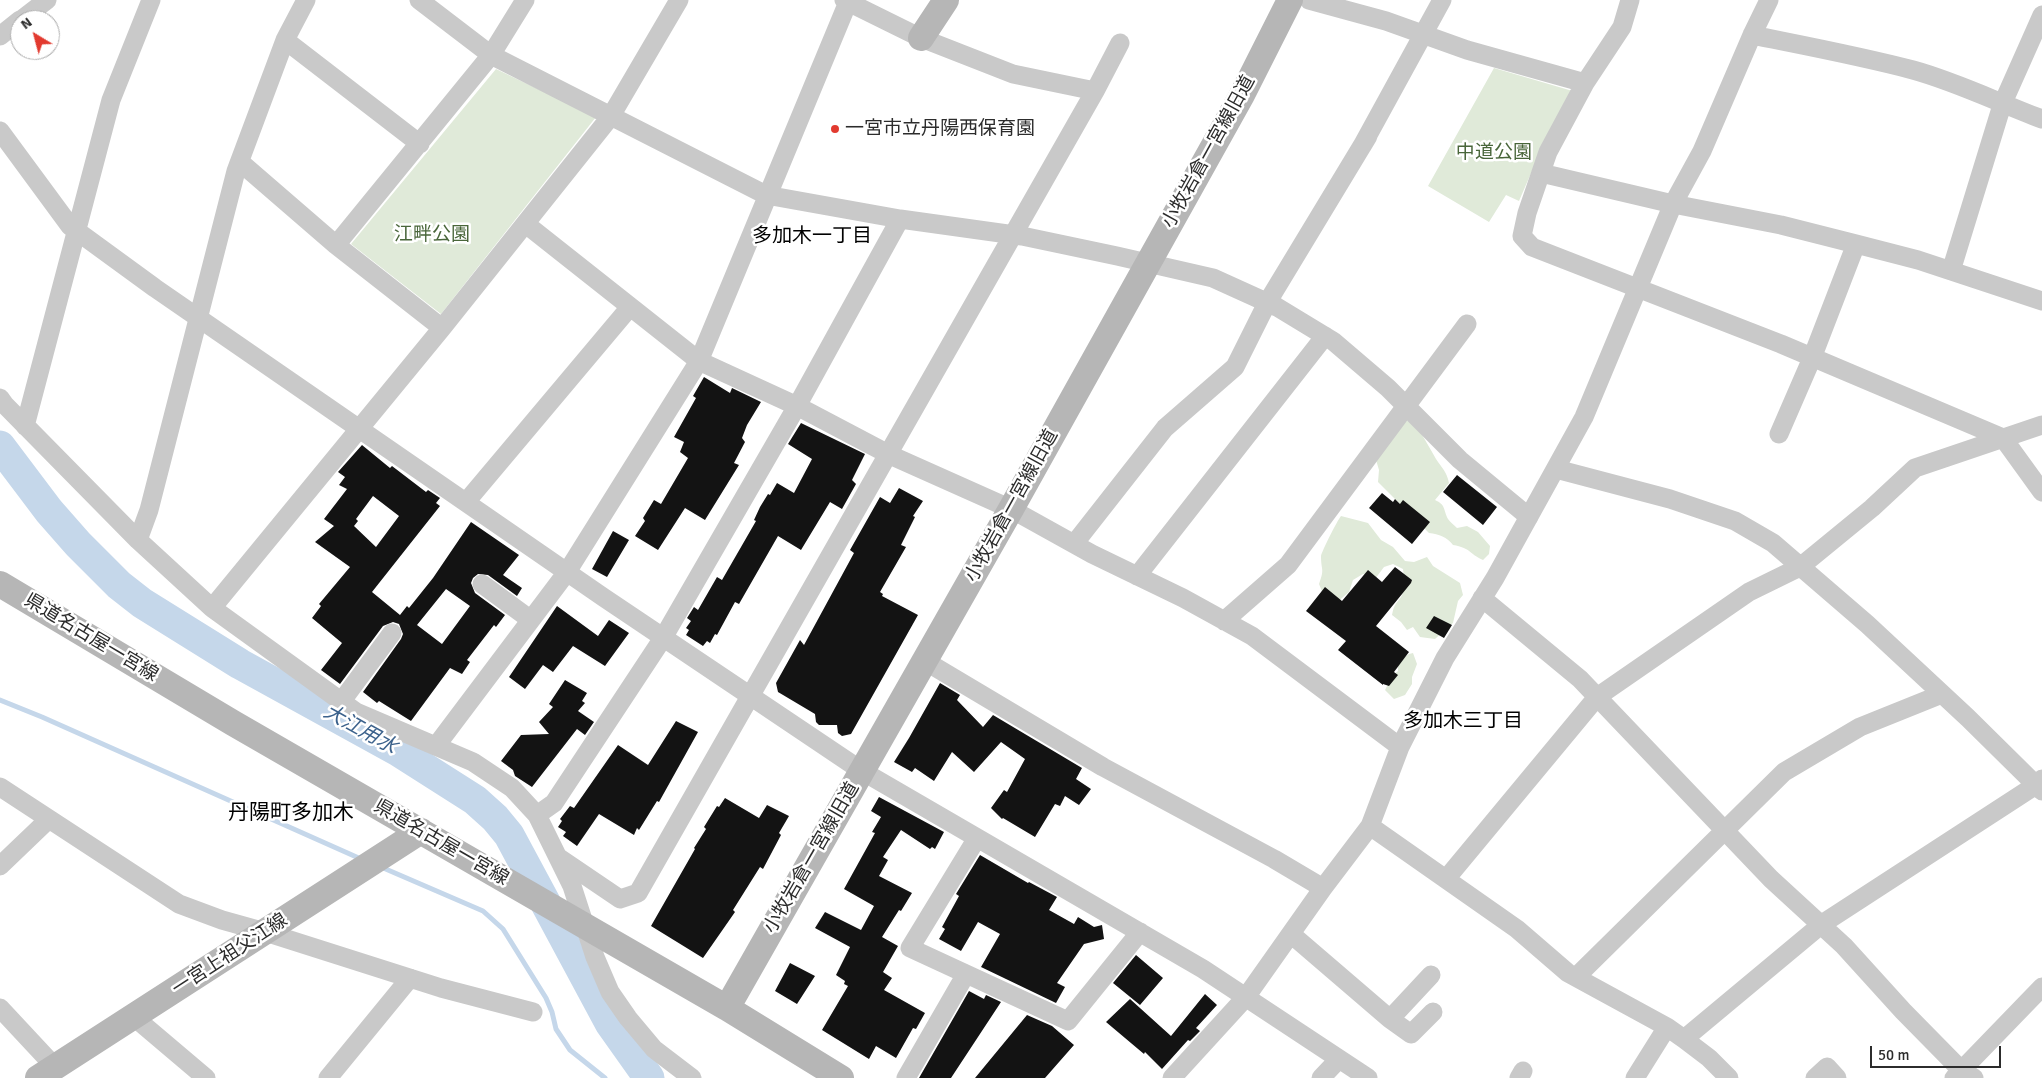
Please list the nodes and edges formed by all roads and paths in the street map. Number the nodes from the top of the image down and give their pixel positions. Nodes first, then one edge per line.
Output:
1 (47, 0) edge
2 (151, 0) edge
3 (306, 0) edge
4 (525, 0) edge
5 (679, 0) edge
6 (946, 0) edge
7 (1290, 0) edge
8 (1309, 0) edge
9 (1442, 0) edge
10 (1630, 0) edge
11 (1769, 0) edge
12 (846, 1) edge
13 (427, 3) edge
14 (34, 10) edge
15 (2042, 15) edge
16 (10, 28) edge
17 (1424, 35) junction
18 (1752, 35) junction
19 (0, 36) edge
20 (921, 38) junction
21 (285, 40) junction
22 (1120, 43) dead end
23 (491, 55) junction
24 (1585, 83) junction
25 (1096, 91) junction
26 (2002, 104) junction
27 (611, 116) junction
28 (2042, 119) edge
29 (0, 131) edge
30 (420, 144) junction
31 (240, 162) junction
32 (1540, 173) junction
33 (766, 196) junction
34 (1673, 204) junction
35 (900, 219) junction
36 (527, 225) junction
37 (78, 231) junction
38 (1013, 234) junction
39 (1856, 244) junction
40 (336, 245) junction
41 (1148, 263) junction
42 (1951, 271) junction
43 (1638, 288) junction
44 (2042, 301) edge
45 (1267, 303) junction
46 (630, 307) junction
47 (199, 318) junction
48 (1467, 324) dead end
49 (442, 328) junction
50 (1325, 336) junction
51 (1812, 358) junction
52 (699, 361) junction
53 (0, 398) edge
54 (1406, 405) junction
55 (797, 406) junction
56 (2042, 425) edge
57 (25, 426) junction
58 (359, 428) junction
59 (1779, 434) dead end
60 (2003, 438) junction
61 (890, 455) junction
62 (1556, 469) junction
63 (2042, 492) edge
64 (466, 502) junction
65 (1011, 509) junction
66 (1529, 517) junction
67 (138, 540) junction
68 (1074, 544) junction
69 (1800, 566) junction
70 (568, 572) junction
71 (1137, 576) junction
72 (0, 584) edge
73 (482, 584) dead end
74 (1482, 598) junction
75 (212, 608) junction
76 (531, 620) junction
77 (1224, 621) junction
78 (392, 633) dead end
79 (663, 638) junction
80 (925, 661) junction
81 (1942, 694) junction
82 (751, 697) junction
83 (1597, 697) junction
84 (341, 702) junction
85 (436, 746) junction
86 (1400, 747) junction
87 (862, 771) junction
88 (2040, 785) edge
89 (0, 787) edge
90 (537, 815) junction
91 (49, 819) junction
92 (1370, 826) junction
93 (1724, 830) junction
94 (421, 831) junction
95 (977, 838) junction
96 (558, 857) junction
97 (0, 866) edge
98 (1446, 879) junction
99 (1322, 888) junction
100 (580, 924) junction
101 (1822, 924) junction
102 (265, 932) junction
103 (1140, 932) junction
104 (1291, 934) junction
105 (966, 974) junction
106 (1431, 975) dead end
107 (1576, 977) junction
108 (410, 978) junction
109 (2042, 987) edge
110 (1246, 997) junction
111 (0, 1008) edge
112 (727, 1008) junction
113 (534, 1012) dead end
114 (1433, 1012) dead end
115 (134, 1017) junction
116 (1390, 1019) junction
117 (1667, 1027) junction
118 (1684, 1039) junction
119 (1339, 1059) junction
120 (47, 1073) edge
121 (1963, 1076) edge
122 (206, 1078) edge
123 (328, 1078) edge
124 (692, 1078) edge
125 (841, 1078) edge
126 (906, 1078) edge
127 (1172, 1078) edge
128 (1321, 1078) edge
129 (1368, 1078) edge
130 (1635, 1078) edge
131 (1729, 1078) edge
132 (1815, 1078) edge
133 (1837, 1078) edge

1 - 14 street
2 - 37 street
3 - 21 street
4 - 23 street
5 - 27 street
6 - 20 main road
7 - 41 main road, 小牧岩倉一宮線旧道
8 - 17 street
9 - 17 street
10 - 24 street
11 - 18 street
12 - 20 street
12 - 33 street
13 - 23 street
15 - 26 street
16 - 19 street
17 - 24 street
17 - 45 street
18 - 26 street
18 - 34 street
20 - 25 street
21 - 30 street
21 - 31 street
22 - 25 street
23 - 27 street
23 - 30 street
24 - 32 street
25 - 38 street
26 - 28 street
26 - 42 street
27 - 33 street
27 - 36 street
29 - 37 street
30 - 40 street
31 - 40 street
31 - 47 street
32 - 34 street
32 - 43 street
33 - 35 street
33 - 52 street
34 - 39 street
34 - 43 street
35 - 38 street
35 - 55 street
36 - 46 street
36 - 49 street
37 - 47 street
37 - 57 street
38 - 41 street
38 - 61 street
39 - 42 street
39 - 51 street
40 - 49 street
41 - 45 street
41 - 65 main road, 小牧岩倉一宮線旧道
42 - 44 street
43 - 51 street
43 - 62 street
45 - 50 street
45 - 68 street
46 - 52 street
46 - 64 street
47 - 58 street
47 - 67 street
48 - 54 street
49 - 58 street
50 - 54 street
50 - 71 street
51 - 59 street
51 - 60 street
52 - 55 street
52 - 70 street
53 - 57 street
54 - 66 street
54 - 77 street
55 - 61 street
55 - 79 street
56 - 60 street
57 - 67 street
58 - 64 street
58 - 75 street
60 - 63 street
60 - 69 street
61 - 65 street
61 - 82 street
62 - 66 street
62 - 69 street
64 - 70 street
65 - 68 street
65 - 80 main road, 小牧岩倉一宮線旧道
66 - 74 street
67 - 75 street
68 - 71 street
69 - 81 street
69 - 83 street
70 - 76 street
70 - 79 street
71 - 77 street
72 - 94 main road, 県道名古屋一宮線
73 - 76 street
74 - 83 street
74 - 86 street
75 - 84 street
76 - 85 street
77 - 86 street
78 - 84 street
79 - 82 street
79 - 90 street
80 - 87 main road, 小牧岩倉一宮線旧道
80 - 99 street
81 - 88 street
81 - 93 street
82 - 87 street
82 - 96 street
83 - 93 street
83 - 98 street
84 - 85 street
85 - 90 street
86 - 92 street
87 - 95 street
87 - 112 main road, 小牧岩倉一宮線旧道
88 - 101 street
89 - 91 street
90 - 96 street
91 - 97 street
91 - 102 street
92 - 98 street
92 - 99 street
93 - 101 street
93 - 107 street
94 - 100 main road, 県道名古屋一宮線
94 - 102 main road, 一宮上祖父江線
95 - 103 street
95 - 105 street
96 - 100 street
98 - 107 street
99 - 104 street
100 - 112 main road, 県道名古屋一宮線
100 - 124 street
101 - 118 street
101 - 121 street
102 - 108 street
102 - 115 main road, 一宮上祖父江線
103 - 105 street
103 - 110 street
104 - 110 street
104 - 116 street
105 - 126 street
106 - 116 street
107 - 117 street
108 - 113 street
108 - 123 street
109 - 121 street
110 - 119 street
110 - 127 street
111 - 120 street
112 - 125 main road, 県道名古屋一宮線
114 - 116 street
115 - 120 main road, 一宮上祖父江線
115 - 122 street
117 - 118 street
117 - 130 street
118 - 131 street
119 - 128 street
119 - 129 street
132 - 133 street

